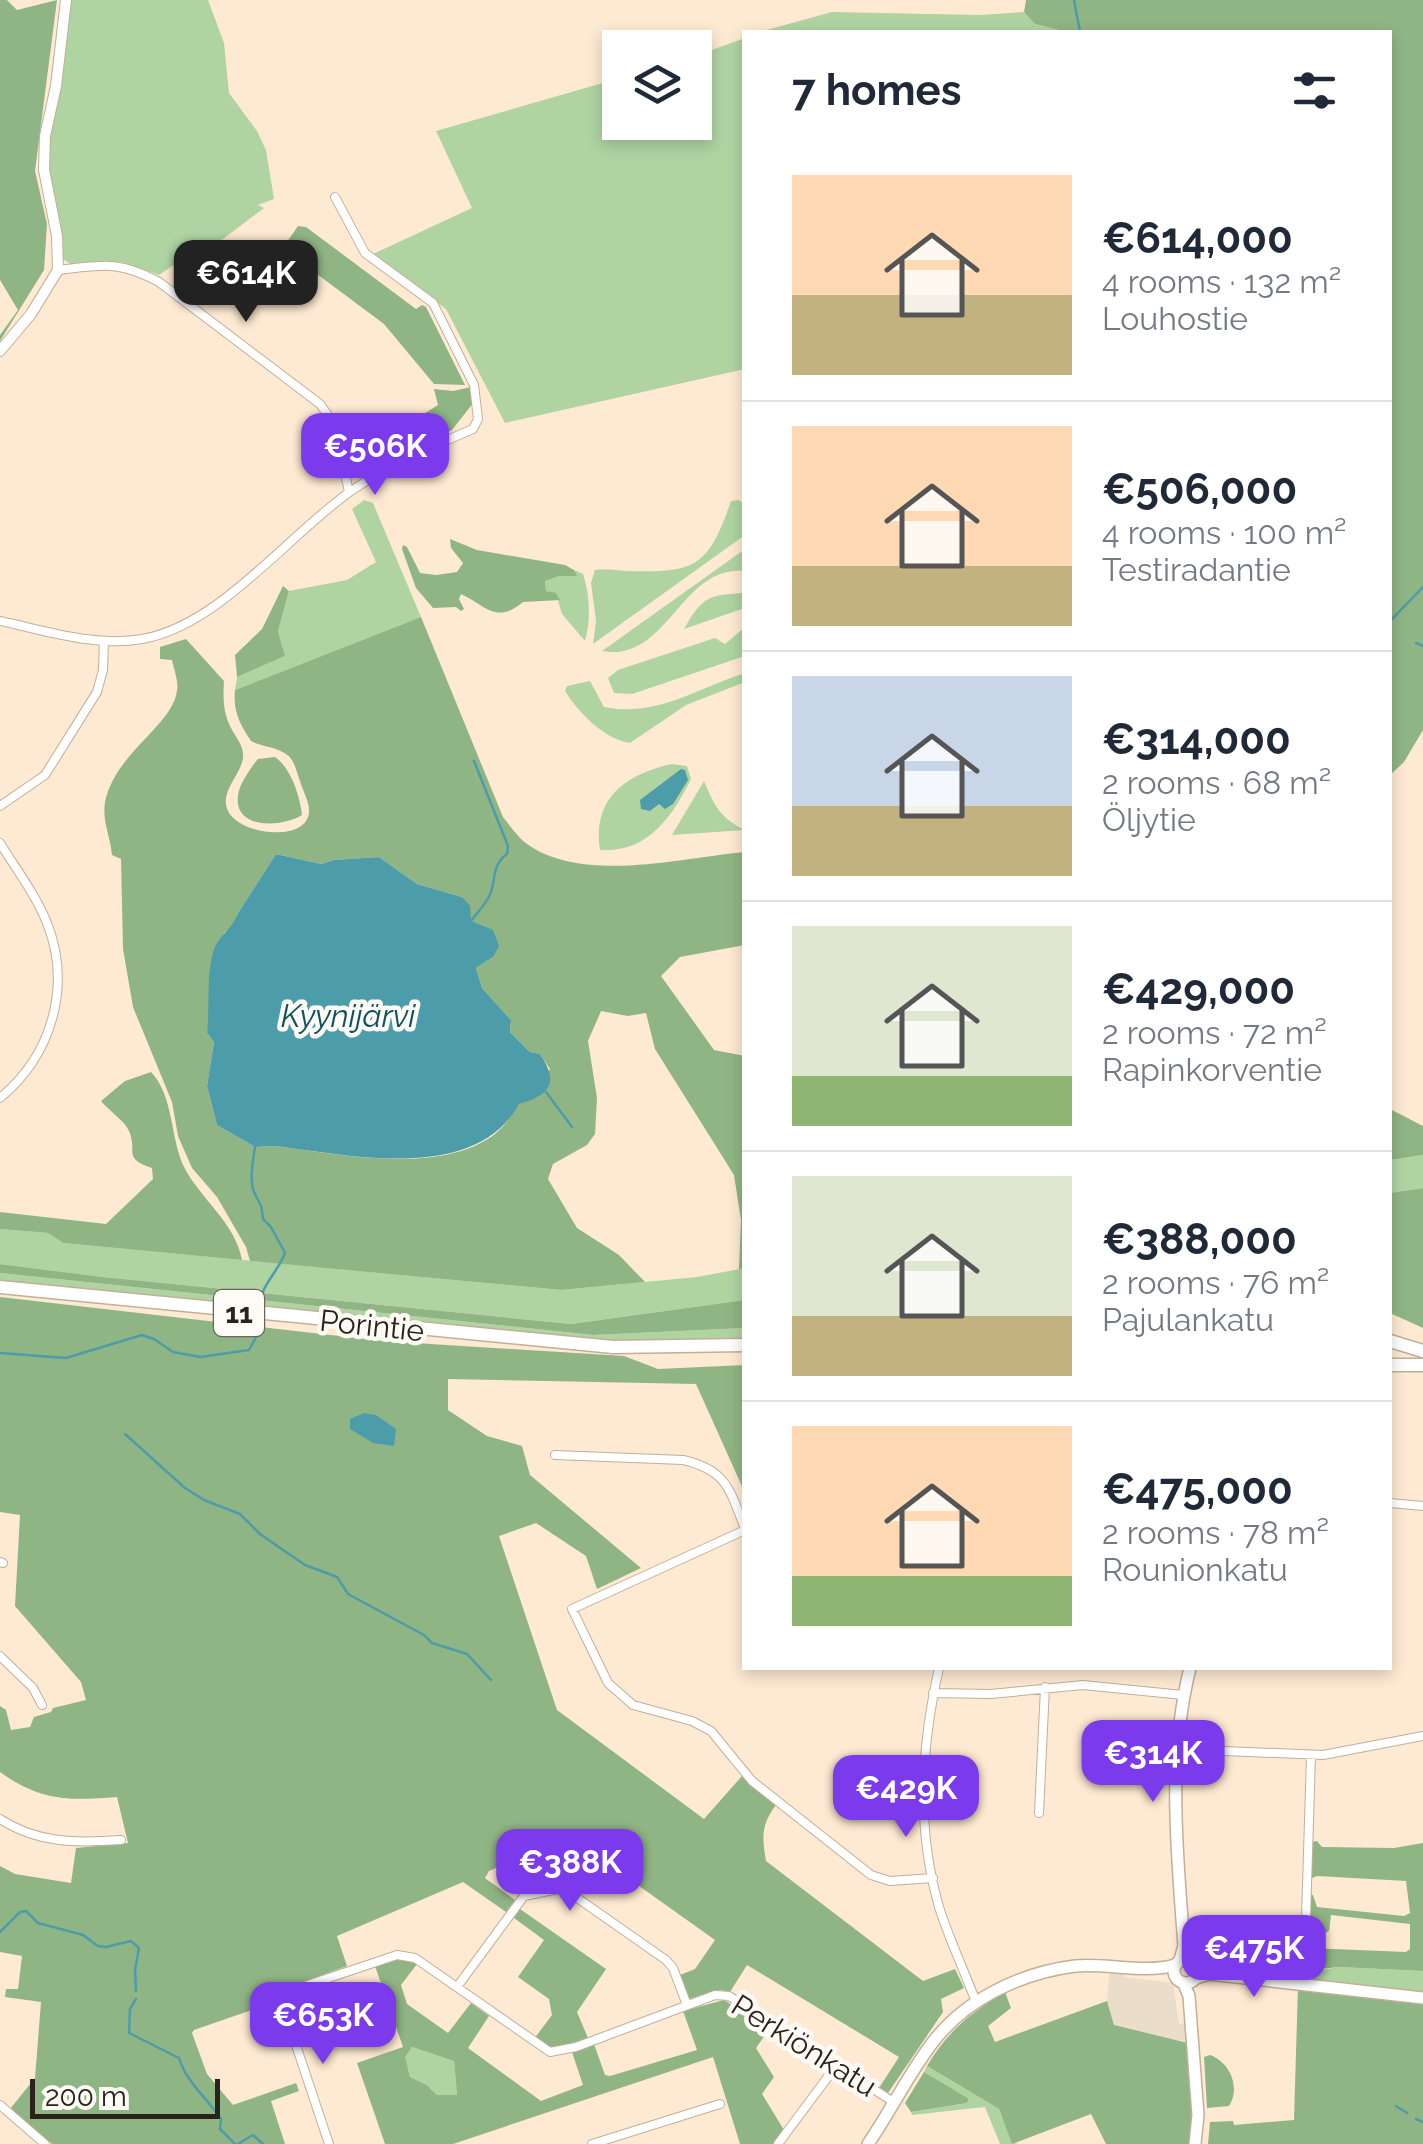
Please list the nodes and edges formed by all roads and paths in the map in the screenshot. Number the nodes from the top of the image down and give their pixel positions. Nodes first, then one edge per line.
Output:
1 (66, 0) edge
2 (335, 197) dead end
3 (58, 270) junction
4 (0, 351) edge
5 (349, 492) junction
6 (0, 621) edge
7 (104, 641) junction
8 (0, 806) edge
9 (0, 843) edge
10 (0, 1098) edge
11 (0, 1287) edge
12 (1392, 1344) edge
13 (742, 1345) edge
14 (1423, 1352) edge
15 (1423, 1364) edge
16 (1392, 1365) edge
17 (555, 1456) dead end
18 (1392, 1503) edge
19 (1423, 1506) edge
20 (742, 1522) edge
21 (742, 1531) edge
22 (0, 1656) edge
23 (939, 1670) edge
24 (1189, 1670) edge
25 (1045, 1687) junction
26 (933, 1693) junction
27 (1183, 1695) junction
28 (42, 1705) dead end
29 (1423, 1736) edge
30 (1175, 1748) junction
31 (1310, 1756) junction
32 (1039, 1812) dead end
33 (0, 1820) edge
34 (121, 1840) dead end
35 (932, 1878) junction
36 (1186, 1974) junction
37 (1304, 1984) junction
38 (456, 1987) junction
39 (1423, 1998) edge
40 (976, 2002) junction
41 (687, 2004) junction
42 (836, 2066) junction
43 (895, 2103) junction
44 (720, 2104) dead end
45 (0, 2105) edge
46 (611, 2141) edge
47 (45, 2144) edge
48 (330, 2144) edge
49 (592, 2144) edge
50 (778, 2144) edge
51 (868, 2144) edge
52 (1195, 2144) edge

1 - 3 street
2 - 5 street
3 - 4 street
3 - 5 street
5 - 7 street
6 - 7 street
7 - 8 street
9 - 10 street
11 - 13 highway, Porintie / 11
12 - 14 highway
15 - 16 highway
17 - 20 street
18 - 19 street
21 - 35 street
22 - 28 street
23 - 26 street
24 - 27 main road
25 - 26 street
25 - 27 street
25 - 32 street
26 - 35 street
27 - 30 main road
29 - 31 street
30 - 31 street
30 - 36 main road
31 - 37 street
33 - 34 street
35 - 40 street
36 - 37 main road
36 - 40 main road
36 - 52 main road
37 - 39 main road
38 - 41 street, Perkiönkatu
38 - 41 street
38 - 48 street, Perkiönkatu
40 - 43 main road
41 - 42 street, Perkiönkatu
42 - 43 street, Perkiönkatu
42 - 50 street
43 - 51 main road
44 - 46 street
45 - 47 street
46 - 49 street

